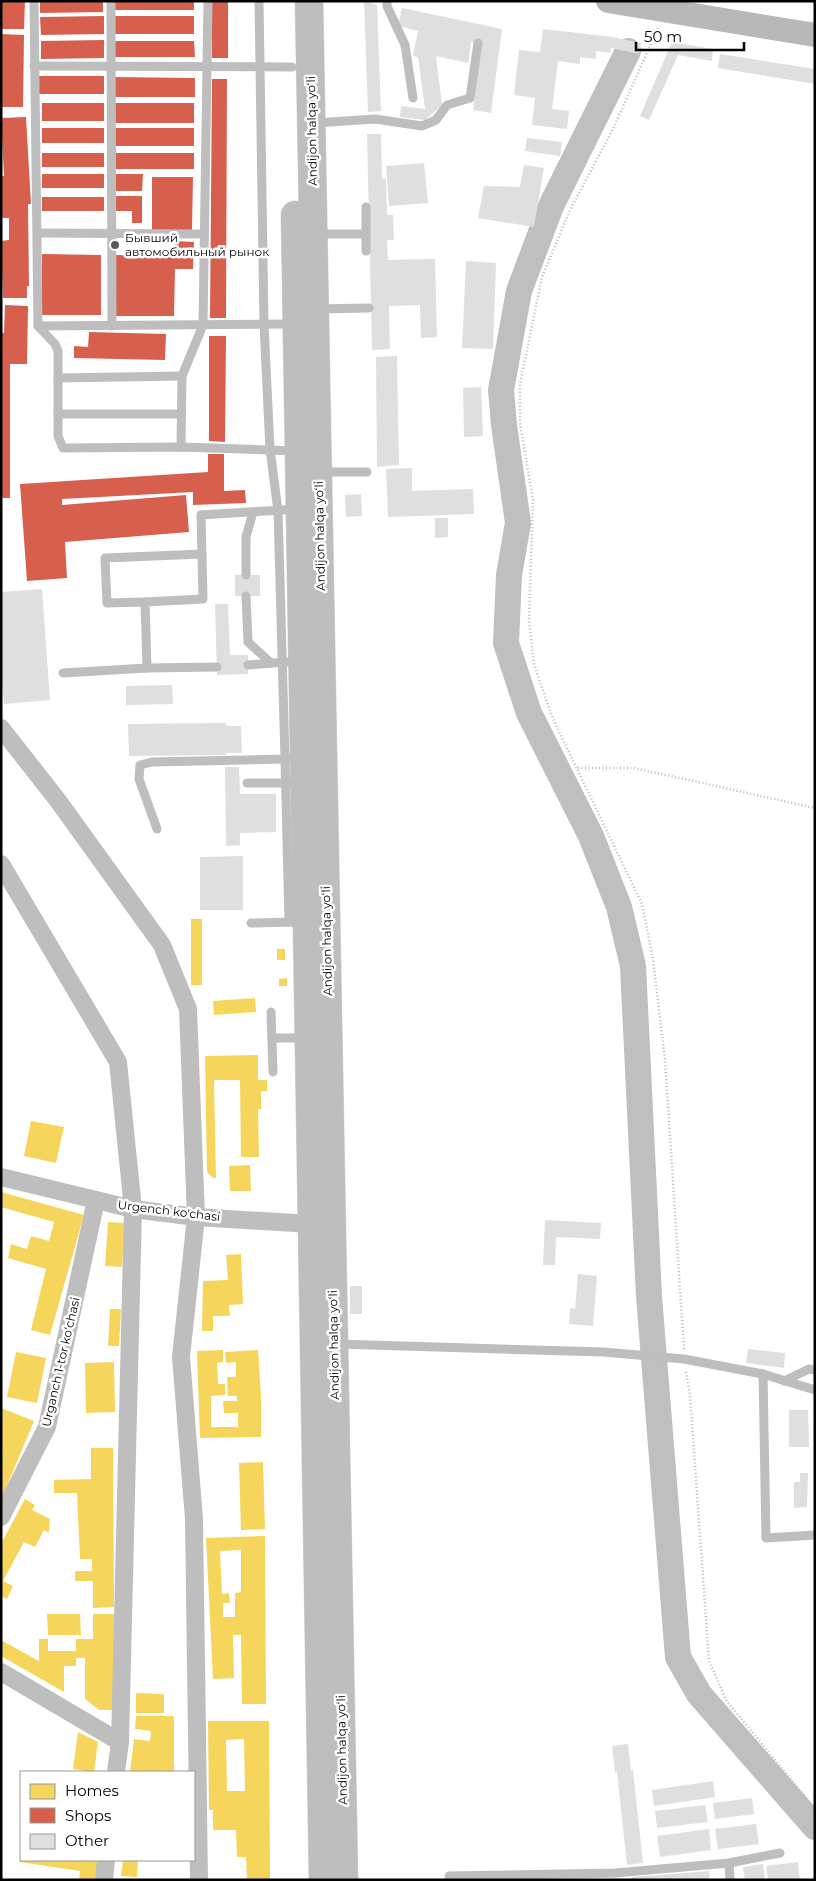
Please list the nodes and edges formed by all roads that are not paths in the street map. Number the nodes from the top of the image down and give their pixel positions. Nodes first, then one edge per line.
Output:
1 (34, 1) edge
2 (111, 1) edge
3 (208, 1) edge
4 (259, 1) edge
5 (291, 1) edge
6 (310, 1) edge
7 (387, 1) edge
8 (618, 3) edge
9 (815, 35) edge
10 (478, 43) dead end
11 (34, 66) junction
12 (111, 67) junction
13 (207, 67) junction
14 (292, 67) junction
15 (260, 68) junction
16 (413, 98) dead end
17 (312, 123) junction
18 (366, 207) dead end
19 (38, 233) junction
20 (112, 234) junction
21 (204, 234) junction
22 (314, 234) junction
23 (366, 234) junction
24 (366, 250) dead end
25 (369, 308) dead end
26 (306, 317) junction
27 (203, 325) junction
28 (264, 325) junction
29 (38, 326) junction
30 (112, 326) junction
31 (182, 376) junction
32 (58, 378) junction
33 (58, 414) junction
34 (181, 414) junction
35 (181, 447) junction
36 (270, 449) junction
37 (299, 451) junction
38 (319, 472) junction
39 (367, 472) dead end
40 (289, 510) junction
41 (253, 512) junction
42 (202, 554) junction
43 (246, 575) dead end
44 (246, 596) dead end
45 (145, 602) junction
46 (292, 662) junction
47 (271, 663) junction
48 (248, 665) dead end
49 (217, 667) dead end
50 (148, 668) junction
51 (63, 673) dead end
52 (1, 728) edge
53 (295, 771) junction
54 (247, 783) dead end
55 (157, 829) dead end
56 (1, 864) edge
57 (297, 921) junction
58 (251, 923) dead end
59 (271, 1012) dead end
60 (272, 1038) junction
61 (308, 1038) junction
62 (273, 1072) dead end
63 (1, 1177) edge
64 (96, 1200) junction
65 (133, 1209) junction
66 (196, 1217) junction
67 (311, 1224) junction
68 (334, 1344) junction
69 (815, 1370) edge
70 (763, 1374) junction
71 (784, 1381) junction
72 (815, 1390) edge
73 (1, 1517) edge
74 (815, 1535) edge
75 (1, 1672) edge
76 (120, 1742) junction
77 (116, 1771) edge
78 (780, 1853) dead end
79 (106, 1861) edge
80 (729, 1862) junction
81 (625, 1876) edge
82 (104, 1880) edge
83 (200, 1880) edge
84 (323, 1880) edge
85 (344, 1880) edge
86 (450, 1880) edge
87 (730, 1880) edge

1 - 11 lane
2 - 12 lane
3 - 13 lane
4 - 15 lane
5 - 14 highway, Andijon halqa yo‘li
6 - 17 highway, Andijon halqa yo‘li
7 - 16 lane
8 - 9 main road
10 - 17 lane
11 - 12 lane
11 - 19 lane
12 - 13 lane
12 - 20 lane
13 - 15 lane
13 - 21 lane
14 - 15 lane
14 - 26 highway, Andijon halqa yo‘li
15 - 28 lane
17 - 22 highway, Andijon halqa yo‘li
18 - 23 lane
19 - 20 lane
19 - 29 lane
20 - 21 lane
20 - 30 lane
21 - 27 lane
22 - 23 lane
22 - 26 highway, Andijon halqa yo‘li
23 - 24 lane
25 - 26 lane
26 - 28 lane
26 - 37 highway, Andijon halqa yo‘li
26 - 38 highway, Andijon halqa yo‘li
27 - 28 lane
27 - 30 lane
27 - 31 lane
28 - 36 lane
29 - 30 lane
29 - 32 lane
31 - 32 lane
31 - 34 lane
32 - 33 lane
33 - 34 lane
33 - 35 lane
34 - 35 lane
35 - 36 lane
36 - 37 lane
36 - 40 lane
37 - 40 highway, Andijon halqa yo‘li
38 - 39 lane
38 - 68 highway, Andijon halqa yo‘li
40 - 41 lane
40 - 46 highway, Andijon halqa yo‘li
41 - 42 lane
41 - 43 lane
42 - 45 lane
42 - 45 lane
44 - 47 lane
45 - 50 lane
46 - 47 lane
46 - 53 highway, Andijon halqa yo‘li
47 - 48 lane
49 - 50 lane
50 - 51 lane
52 - 66 street
53 - 54 lane
53 - 55 lane
53 - 57 highway, Andijon halqa yo‘li
56 - 65 street
57 - 58 lane
57 - 61 highway, Andijon halqa yo‘li
59 - 60 lane
60 - 61 lane
60 - 62 lane
61 - 67 highway, Andijon halqa yo‘li
63 - 64 street, Urgench ko'chasi
64 - 65 street, Urgench ko'chasi
64 - 73 street, Urganch 1-tor koʻchasi
65 - 66 street, Urgench ko'chasi
65 - 76 street
66 - 67 street, Urgench ko'chasi
66 - 83 street
67 - 84 highway, Andijon halqa yo‘li
68 - 70 lane
68 - 85 highway, Andijon halqa yo‘li
69 - 71 lane
70 - 71 lane
70 - 74 lane
71 - 72 lane
75 - 76 street
76 - 77 street
78 - 80 lane
79 - 82 street
80 - 81 lane
80 - 87 lane
81 - 86 lane

